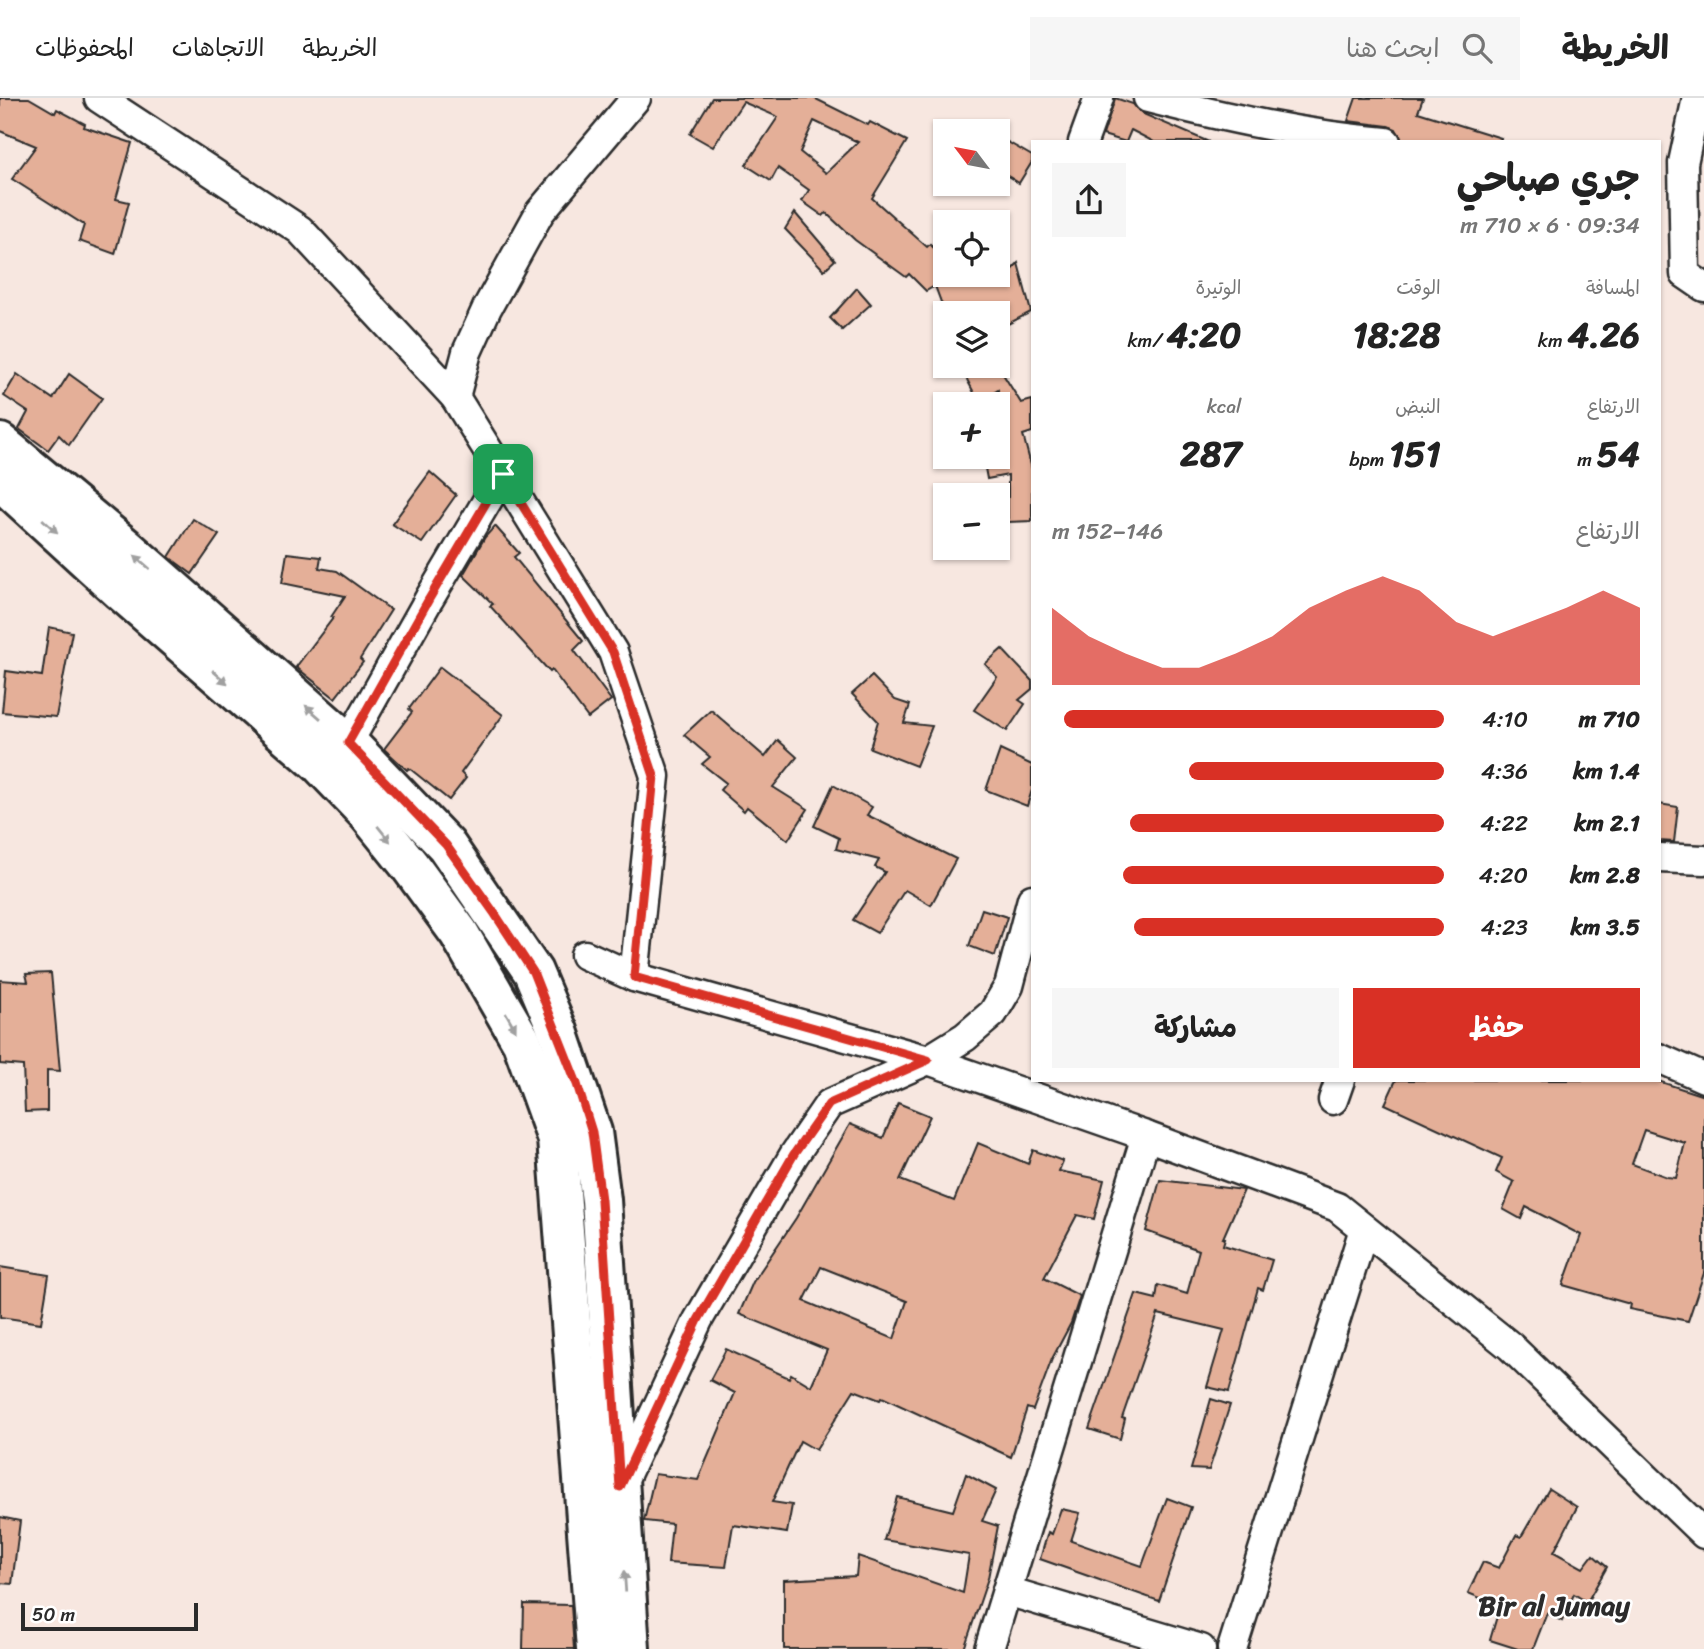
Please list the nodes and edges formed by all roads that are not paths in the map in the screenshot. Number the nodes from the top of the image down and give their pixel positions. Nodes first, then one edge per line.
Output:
1 (99, 98) edge
2 (636, 98) edge
3 (1099, 98) edge
4 (1148, 98) edge
5 (1696, 98) edge
6 (1084, 140) edge
7 (1366, 140) edge
8 (1704, 287) edge
9 (455, 397) junction
10 (0, 443) edge
11 (503, 474) junction
12 (0, 480) edge
13 (348, 743) junction
14 (1661, 858) edge
15 (1704, 860) edge
16 (1031, 904) edge
17 (585, 955) dead end
18 (634, 977) junction
19 (1661, 1059) edge
20 (928, 1060) junction
21 (1704, 1078) edge
22 (1146, 1136) junction
23 (1364, 1229) junction
24 (620, 1487) junction
25 (1704, 1534) edge
26 (1007, 1591) junction
27 (596, 1649) edge
28 (630, 1649) edge
29 (989, 1649) edge
30 (1201, 1649) edge
31 (1232, 1649) edge

1 - 9 street
2 - 9 street
3 - 6 street
4 - 7 street
5 - 8 street
9 - 11 street
13 -> 10 main road
11 - 13 street
11 - 18 street
12 -> 27 main road
13 - 24 main road
14 - 15 street
16 - 20 street
17 - 18 street
18 - 20 street
19 - 21 street
20 - 22 street
20 - 24 street
22 - 23 street
22 - 26 street
23 - 25 street
23 - 31 street
28 -> 24 main road
26 - 29 street
26 - 30 street

